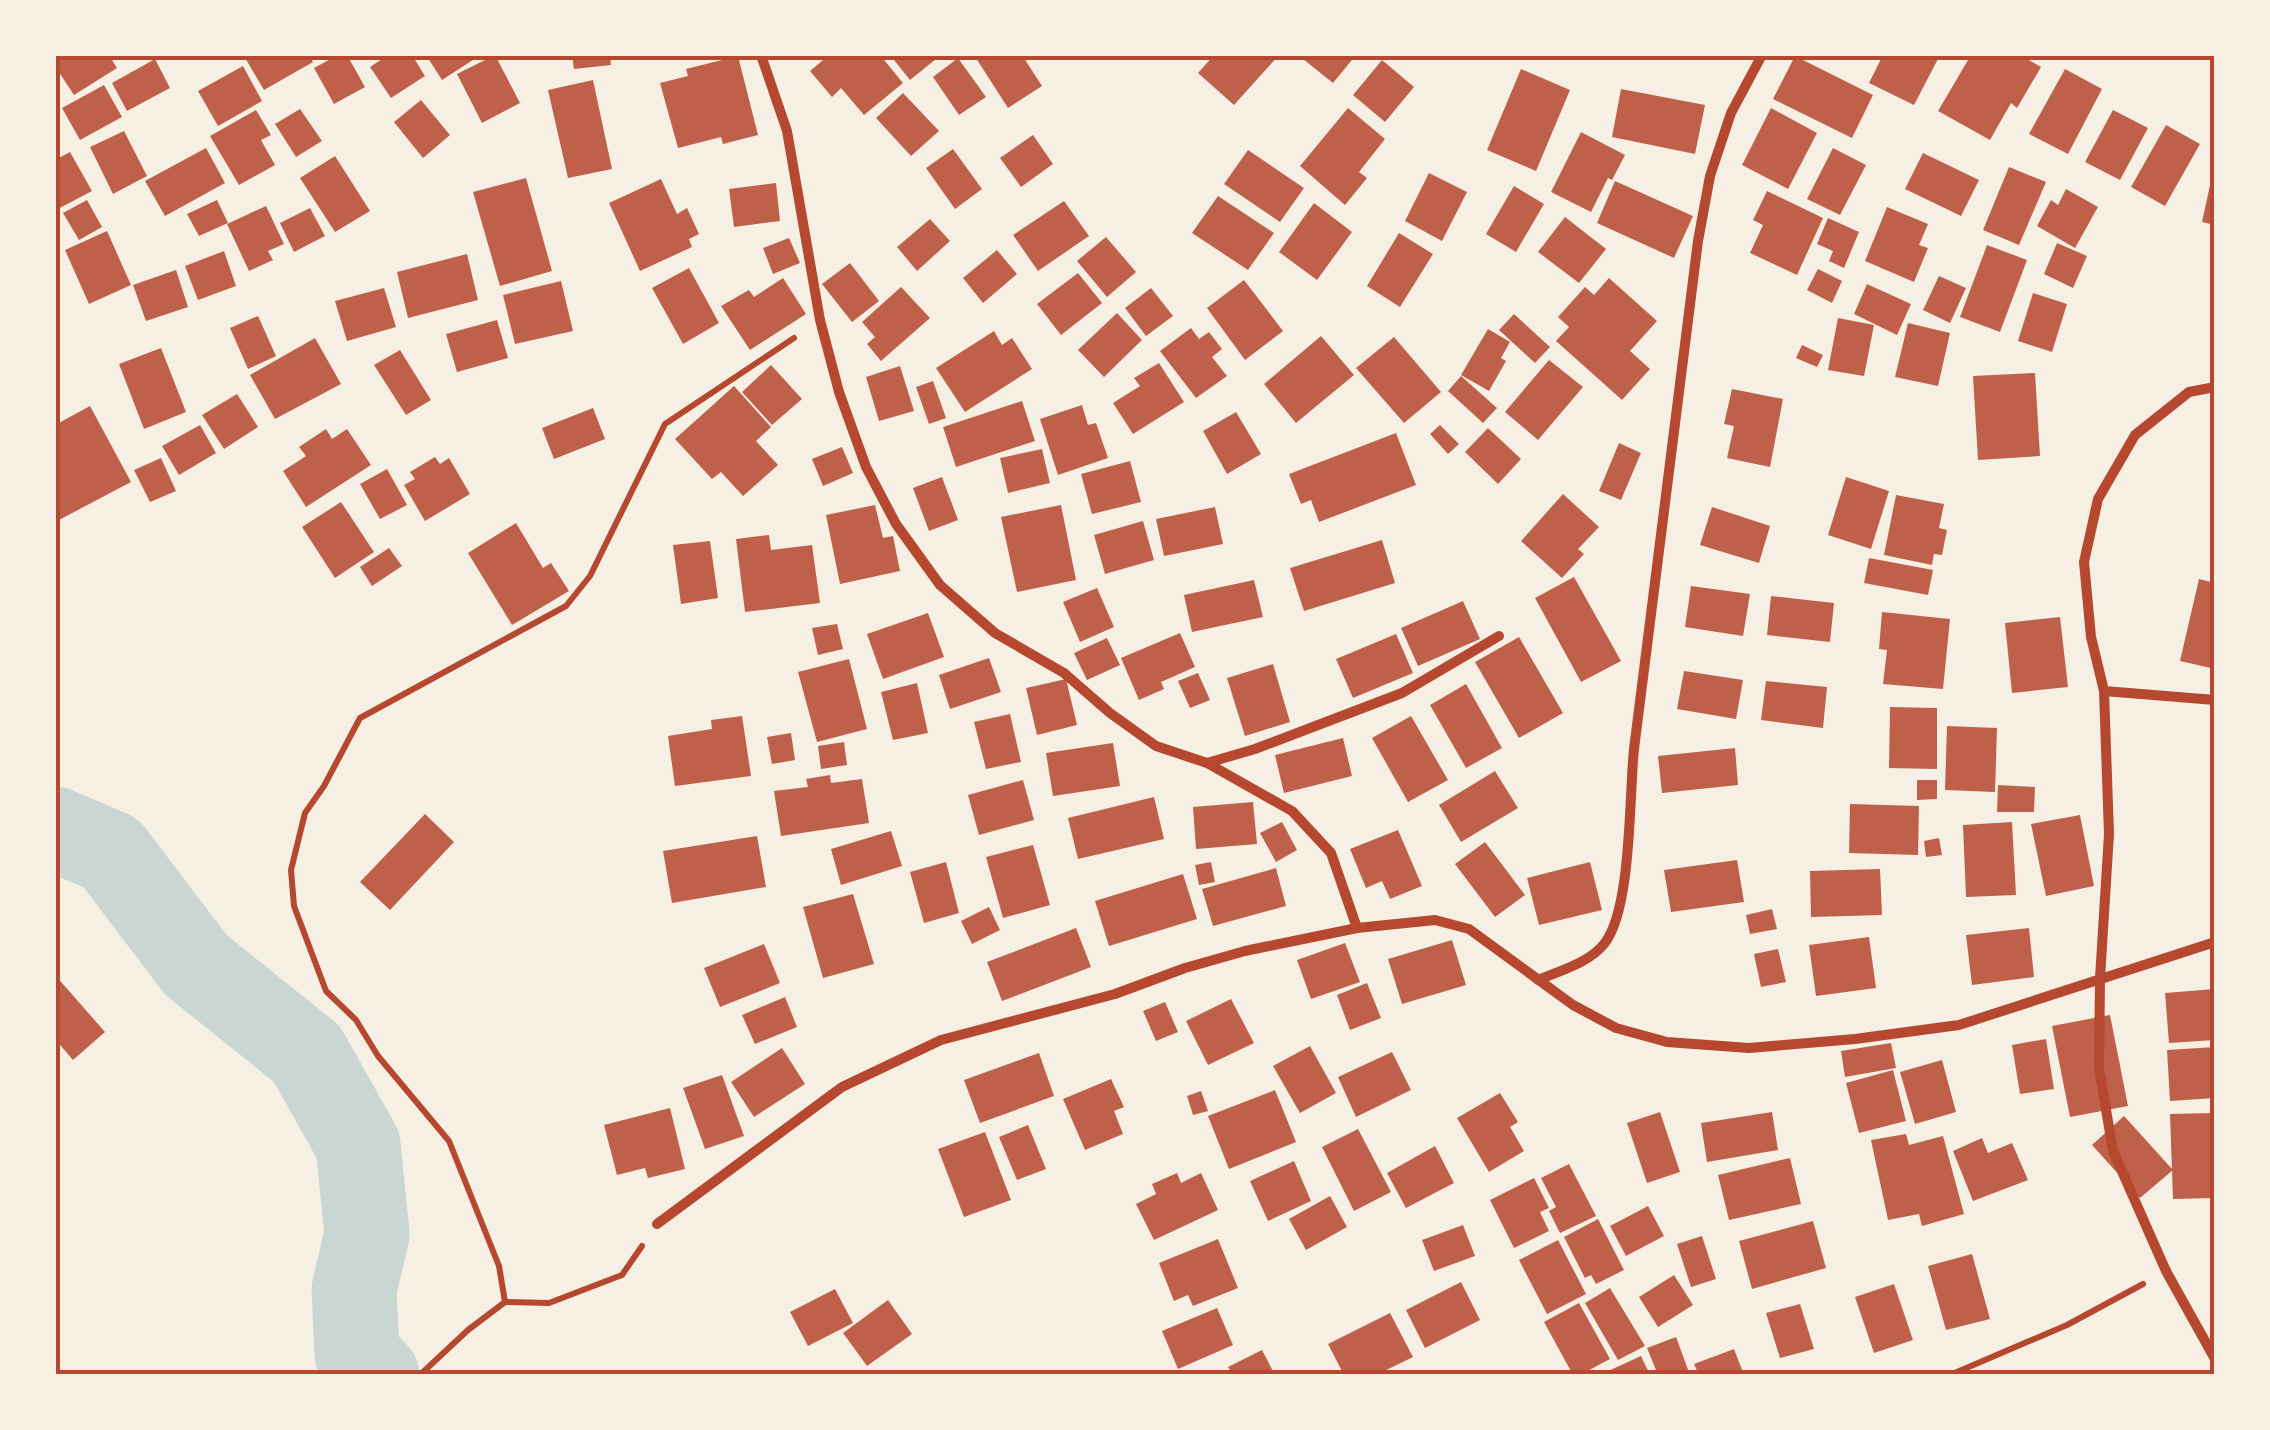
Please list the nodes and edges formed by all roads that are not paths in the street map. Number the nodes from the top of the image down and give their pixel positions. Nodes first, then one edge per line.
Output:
1 (761, 55) edge
2 (1762, 55) edge
3 (2215, 387) edge
4 (1499, 636) dead end
5 (2104, 691) junction
6 (2215, 700) edge
7 (1207, 763) junction
8 (1357, 928) junction
9 (2215, 942) edge
10 (2100, 978) junction
11 (1538, 980) junction
12 (656, 1224) road end
13 (2215, 1359) edge

1 - 7 street
2 - 11 street
3 - 5 street
4 - 7 street
5 - 6 street
5 - 10 street
7 - 8 street
8 - 11 street
8 - 12 street
9 - 10 street
10 - 11 street
10 - 13 street

